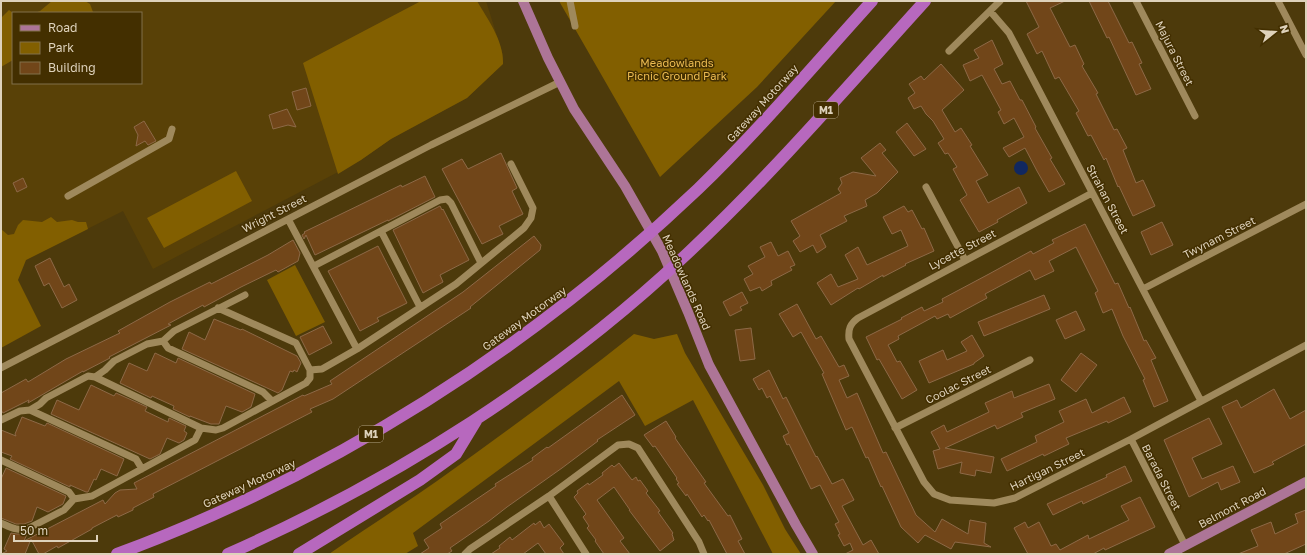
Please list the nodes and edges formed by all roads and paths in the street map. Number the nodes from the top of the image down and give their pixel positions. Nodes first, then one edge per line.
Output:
1 (523, 1) edge
2 (570, 1) edge
3 (872, 1) edge
4 (924, 1) edge
5 (1000, 1) edge
6 (1136, 1) edge
7 (1278, 1) edge
8 (990, 11) junction
9 (575, 26) dead end
10 (949, 51) dead end
11 (1306, 55) edge
12 (560, 82) junction
13 (1195, 116) dead end
14 (172, 129) dead end
15 (511, 164) dead end
16 (926, 187) dead end
17 (1092, 193) junction
18 (68, 196) dead end
19 (1306, 204) edge
20 (288, 218) junction
21 (381, 231) junction
22 (965, 260) junction
23 (481, 263) junction
24 (314, 266) junction
25 (1143, 289) junction
26 (245, 294) dead end
27 (420, 307) junction
28 (218, 308) junction
29 (848, 330) joint
30 (163, 341) junction
31 (1306, 345) edge
32 (357, 349) junction
33 (1030, 360) dead end
34 (1, 368) edge
35 (310, 370) junction
36 (95, 377) junction
37 (272, 401) junction
38 (1201, 401) junction
39 (30, 410) junction
40 (478, 418) junction
41 (1, 420) edge
42 (201, 428) junction
43 (896, 428) junction
44 (1131, 439) junction
45 (1, 460) edge
46 (142, 469) junction
47 (1306, 482) edge
48 (550, 496) junction
49 (74, 499) junction
50 (1, 522) edge
51 (1185, 545) junction
52 (117, 554) edge
53 (228, 554) edge
54 (299, 554) edge
55 (465, 554) edge
56 (586, 554) edge
57 (704, 554) edge
58 (814, 554) edge
59 (1168, 554) edge

1 - 12 main road, Meadowlands Road
2 - 9 street
3 - 52 highway, Gateway Motorway / M1
4 - 40 highway, M1
5 - 8 street
6 - 13 street, Majura Street
7 - 11 street
8 - 10 street
8 - 17 street, Strahan Street
12 - 20 street, Wright Street
12 - 58 main road, Meadowlands Road
14 - 18 street
15 - 23 street
16 - 22 street
17 - 22 street, Lycette Street
17 - 25 street, Strahan Street
19 - 25 street, Twynam Street
20 - 24 street
20 - 34 street, Wright Street
21 - 23 street
21 - 24 street
21 - 27 street
22 - 29 street, Lycette Street
23 - 27 street
24 - 32 street
25 - 38 street, Strahan Street
26 - 28 street
27 - 32 street
28 - 30 street
28 - 35 street
29 - 43 street, Hartigan Street
30 - 36 street
30 - 37 street
31 - 38 street, Hartigan Street
32 - 35 street
33 - 43 street, Coolac Street
35 - 37 street
36 - 39 street
36 - 42 street
37 - 42 street
38 - 44 street, Hartigan Street
39 - 41 street
39 - 46 street
40 - 53 highway, M1
40 - 54 highway
42 - 46 street
43 - 44 street, Hartigan Street
44 - 51 street, Barada Street
45 - 49 street
46 - 49 street
47 - 51 main road, Belmont Road
48 - 55 street
48 - 56 street
48 - 57 street
49 - 50 street
51 - 59 main road, Belmont Road

